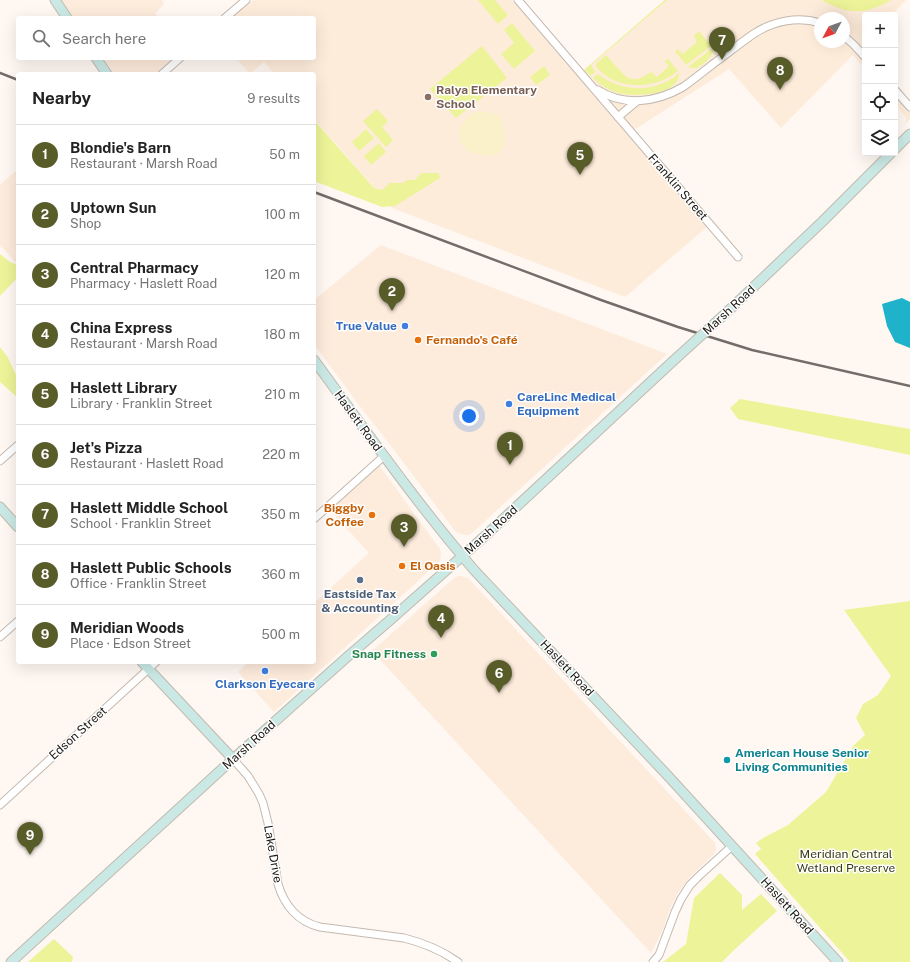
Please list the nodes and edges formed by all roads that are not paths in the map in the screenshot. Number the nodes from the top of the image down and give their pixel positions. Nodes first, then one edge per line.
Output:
1 (55, 0) edge
2 (246, 0) edge
3 (518, 0) edge
4 (66, 16) edge
5 (227, 16) edge
6 (814, 22) edge
7 (850, 41) edge
8 (862, 54) edge
9 (97, 60) edge
10 (178, 60) edge
11 (106, 72) edge
12 (164, 72) edge
13 (588, 81) junction
14 (898, 93) edge
15 (637, 101) junction
16 (910, 107) edge
17 (618, 117) junction
18 (910, 134) edge
19 (898, 146) edge
20 (888, 156) edge
21 (738, 257) dead end
22 (316, 363) edge
23 (16, 447) edge
24 (384, 456) junction
25 (0, 461) edge
26 (0, 507) edge
27 (316, 517) edge
28 (16, 525) edge
29 (462, 556) junction
30 (16, 623) edge
31 (0, 637) edge
32 (144, 664) edge
33 (154, 664) edge
34 (148, 669) junction
35 (233, 759) junction
36 (0, 805) edge
37 (732, 846) junction
38 (11, 962) edge
39 (458, 962) edge
40 (654, 962) edge
41 (838, 962) edge

1 - 4 main road
2 - 5 street
3 - 13 street, Franklin Street
6 - 15 street, Franklin Street
7 - 8 street
9 - 11 main road
10 - 12 street
13 - 15 street, Franklin Street
13 - 17 street, Franklin Street
14 - 16 street
15 - 17 street, Franklin Street
17 - 21 street, Franklin Street
18 - 19 main road
20 - 29 main road, Marsh Road, bridge
22 - 24 main road, Haslett Road
23 - 25 street
24 - 27 street
24 - 29 main road, Haslett Road
26 - 28 main road
29 - 35 main road, Marsh Road
29 - 37 main road, Haslett Road
30 - 31 street
32 - 34 main road, Lake Drive
33 - 34 street, Edson Street
34 - 35 main road, Lake Drive
34 - 36 street, Edson Street
35 - 38 main road, Marsh Road
35 - 39 street, Lake Drive
37 - 40 street
37 - 41 main road, Haslett Road

